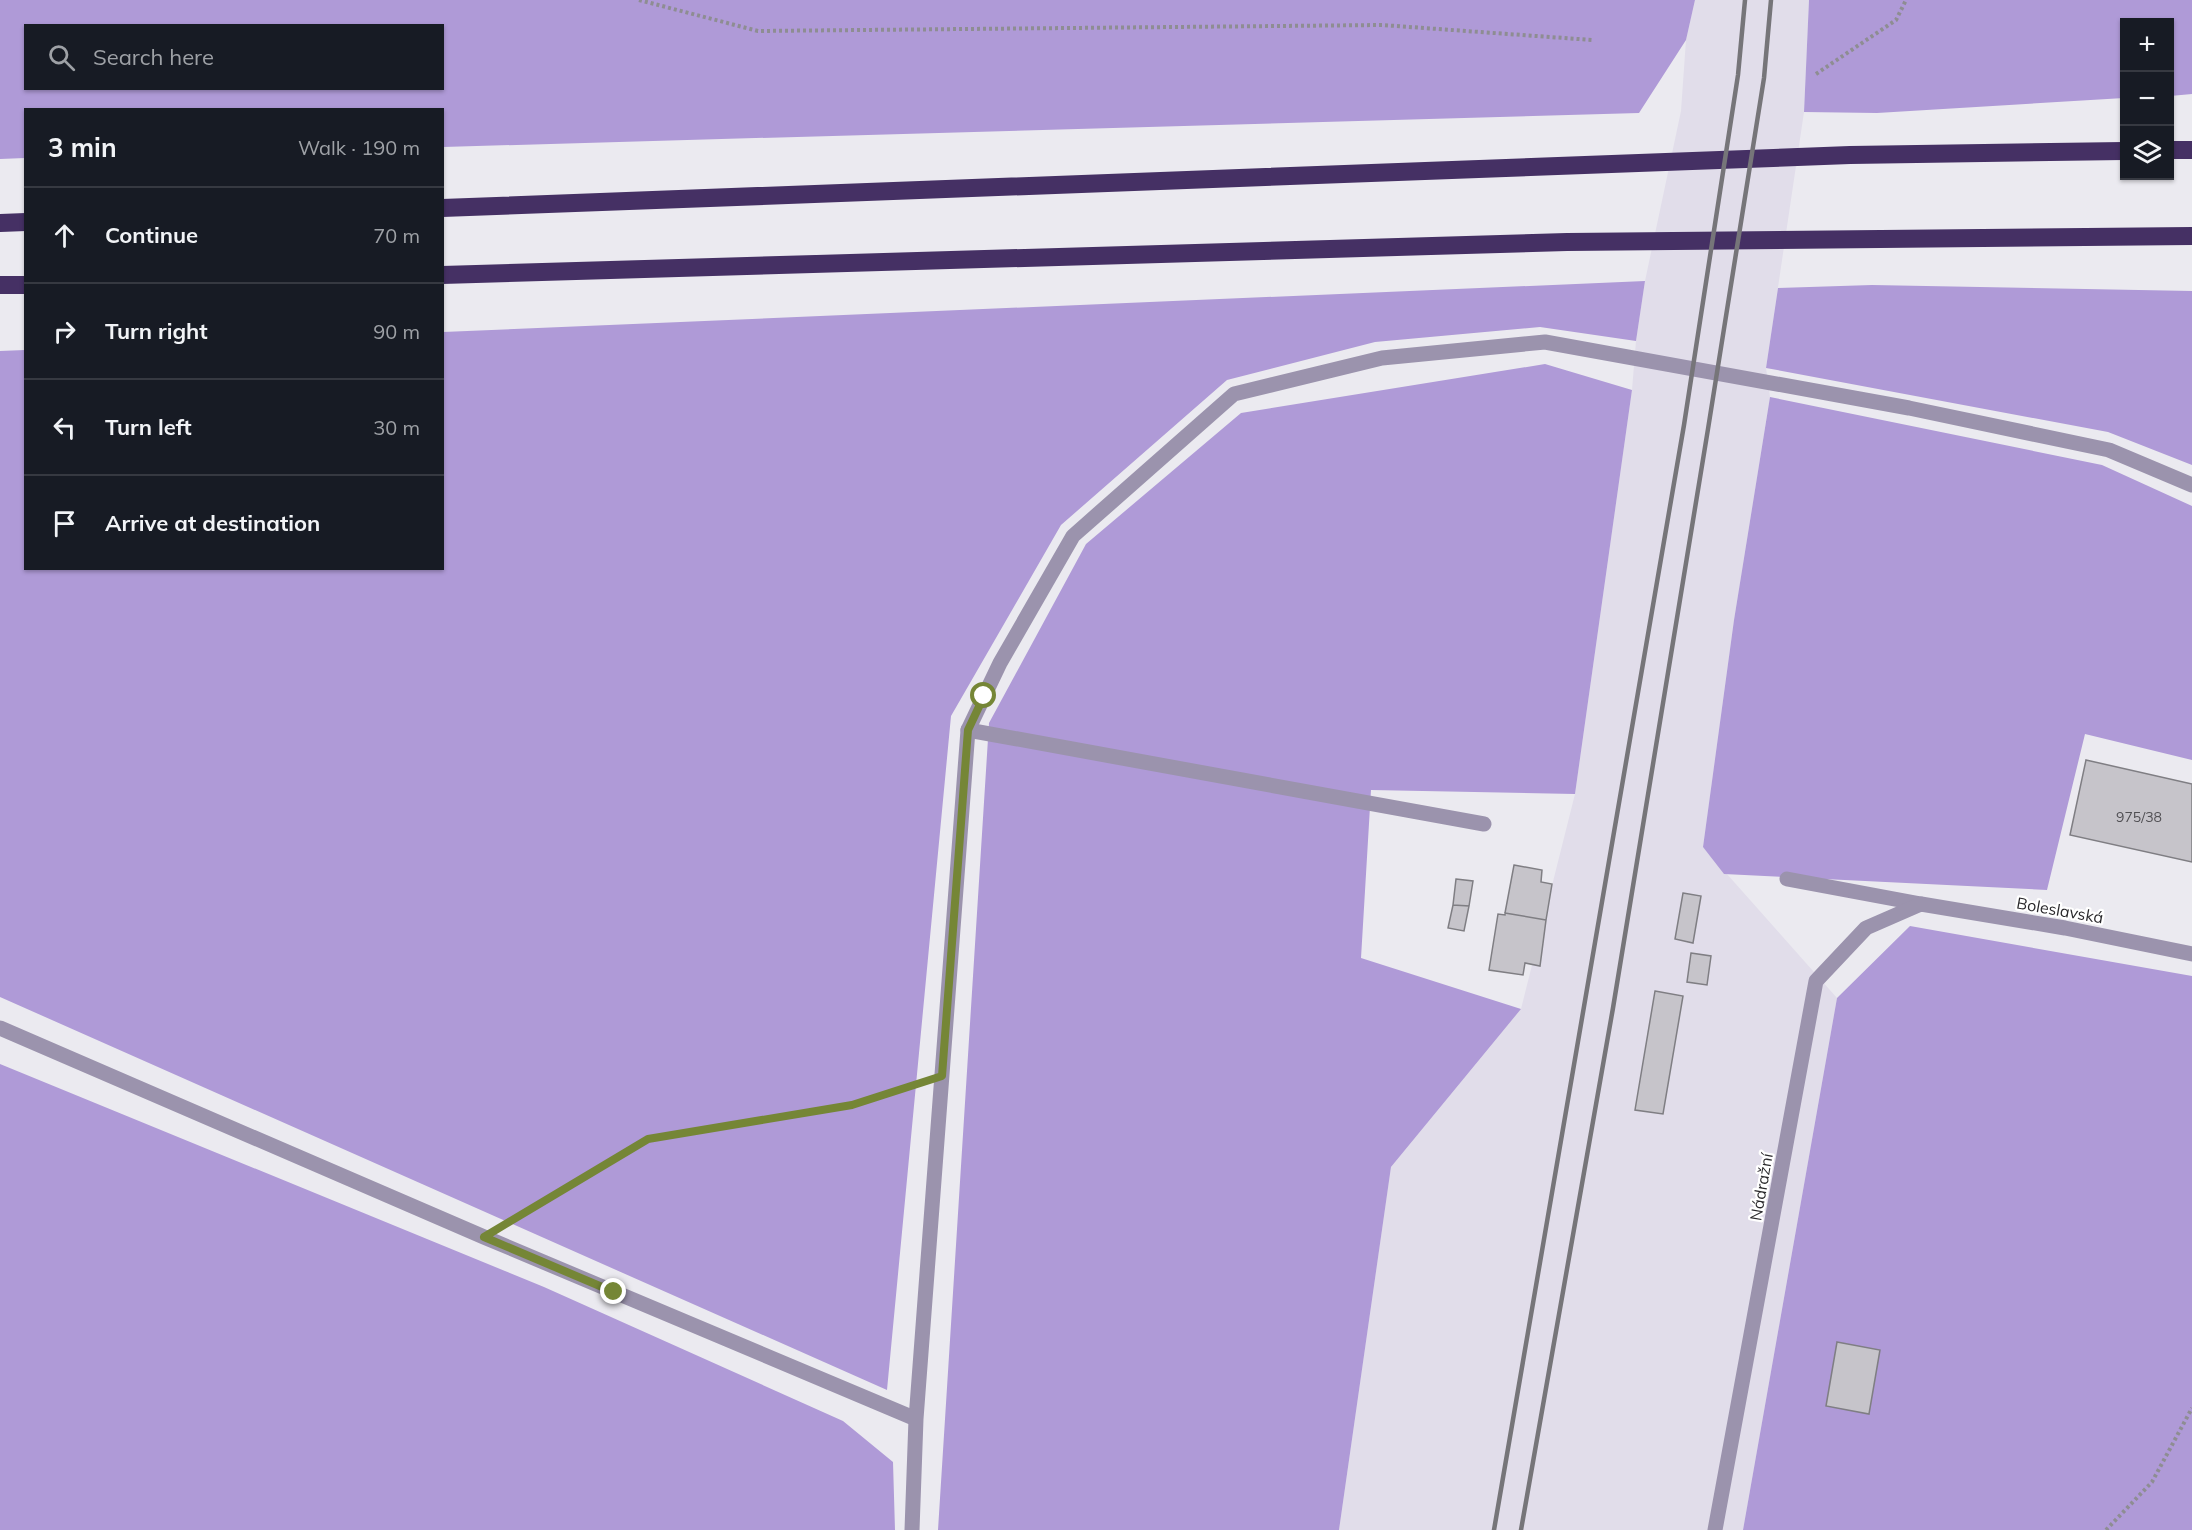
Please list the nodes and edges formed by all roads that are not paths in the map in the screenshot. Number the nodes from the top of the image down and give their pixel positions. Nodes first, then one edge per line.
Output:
1 (2174, 150) edge
2 (2192, 150) edge
3 (2120, 151) edge
4 (444, 208) edge
5 (24, 222) edge
6 (0, 223) edge
7 (2192, 236) edge
8 (444, 274) edge
9 (0, 285) edge
10 (24, 285) edge
11 (2192, 485) edge
12 (968, 730) junction
13 (1485, 824) dead end
14 (1787, 879) dead end
15 (1921, 904) junction
16 (2192, 954) edge
17 (0, 1028) edge
18 (916, 1419) junction
19 (912, 1530) edge
20 (1715, 1530) edge

1 - 2 highway
3 - 4 highway
5 - 6 highway
7 - 8 highway
9 - 10 highway
11 - 12 street
12 - 13 street
12 - 18 street
14 - 15 street, Boleslavská
15 - 16 street, Boleslavská
15 - 20 street, Nádražní
17 - 18 street
18 - 19 street

